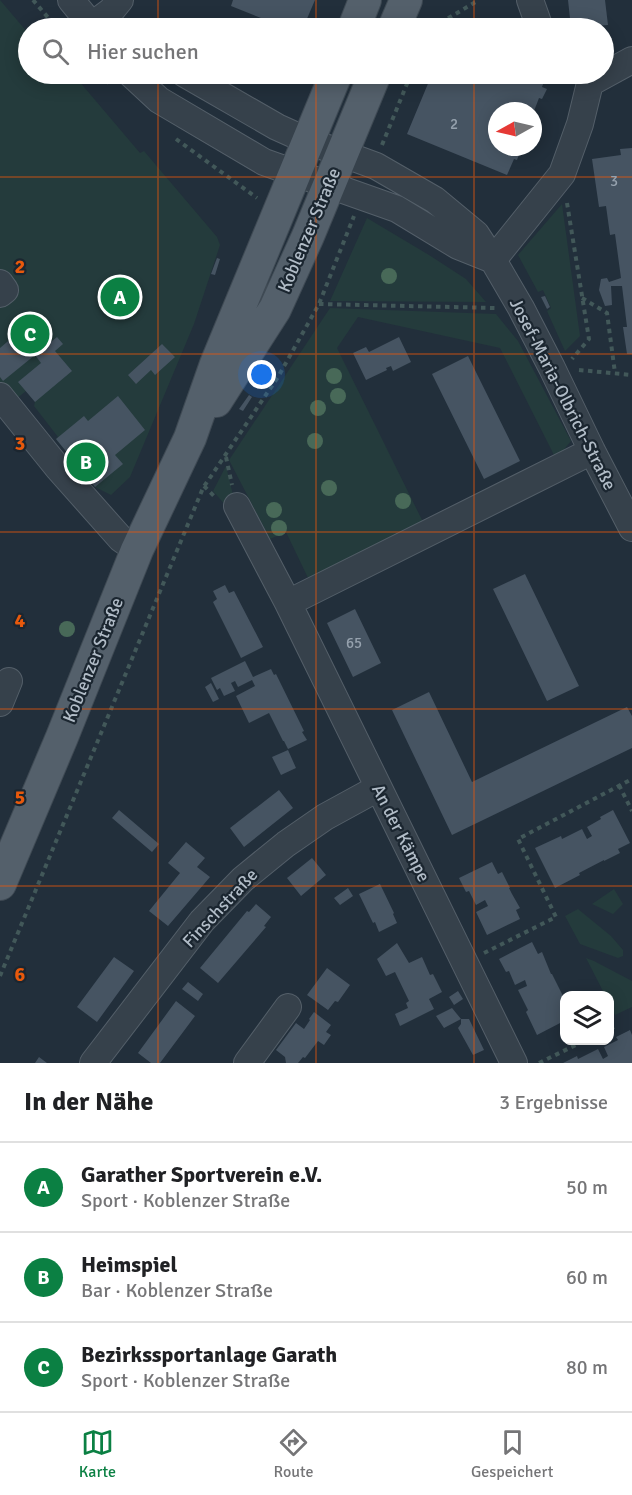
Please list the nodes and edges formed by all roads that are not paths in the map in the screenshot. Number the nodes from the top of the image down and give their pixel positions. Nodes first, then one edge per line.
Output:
1 (71, 0) edge
2 (120, 0) edge
3 (366, 0) edge
4 (406, 0) edge
5 (530, 0) edge
6 (88, 18) edge
7 (105, 18) edge
8 (358, 18) edge
9 (398, 18) edge
10 (536, 18) edge
11 (632, 60) edge
12 (614, 67) edge
13 (142, 84) edge
14 (202, 84) edge
15 (332, 84) edge
16 (371, 84) edge
17 (583, 84) edge
18 (308, 141) junction
19 (342, 153) junction
20 (294, 174) junction
21 (329, 184) junction
22 (493, 260) junction
23 (0, 283) edge
24 (0, 294) edge
25 (0, 396) edge
26 (190, 438) junction
27 (592, 451) junction
28 (237, 506) road end
29 (632, 528) edge
30 (137, 550) junction
31 (288, 603) junction
32 (378, 788) junction
33 (0, 884) edge
34 (288, 1006) dead end
35 (93, 1063) edge
36 (247, 1063) edge
37 (514, 1063) edge

1 - 6 street
2 - 7 street
3 - 8 main road
4 - 9 main road
5 - 10 street
11 - 12 street
13 - 20 street
14 - 18 street, Josef-Maria-Olbrich-Straße
15 - 18 main road, Koblenzer Straße
16 - 19 main road, Koblenzer Straße
17 - 22 street
18 - 19 street, Josef-Maria-Olbrich-Straße
18 - 20 main road, Koblenzer Straße
19 - 21 main road, Koblenzer Straße
19 - 22 street, Josef-Maria-Olbrich-Straße
20 - 21 street
20 - 26 main road, Koblenzer Straße
21 - 22 street
21 - 26 main road, Koblenzer Straße
22 - 27 street, Josef-Maria-Olbrich-Straße
23 - 24 street
25 - 30 street
26 - 30 main road, Koblenzer Straße
27 - 29 street, Josef-Maria-Olbrich-Straße
27 - 31 street
28 - 31 street, An der Kämpe
30 - 33 main road, Koblenzer Straße
31 - 32 street, An der Kämpe
32 - 35 street, Finschstraße
32 - 37 street, An der Kämpe
34 - 36 street

